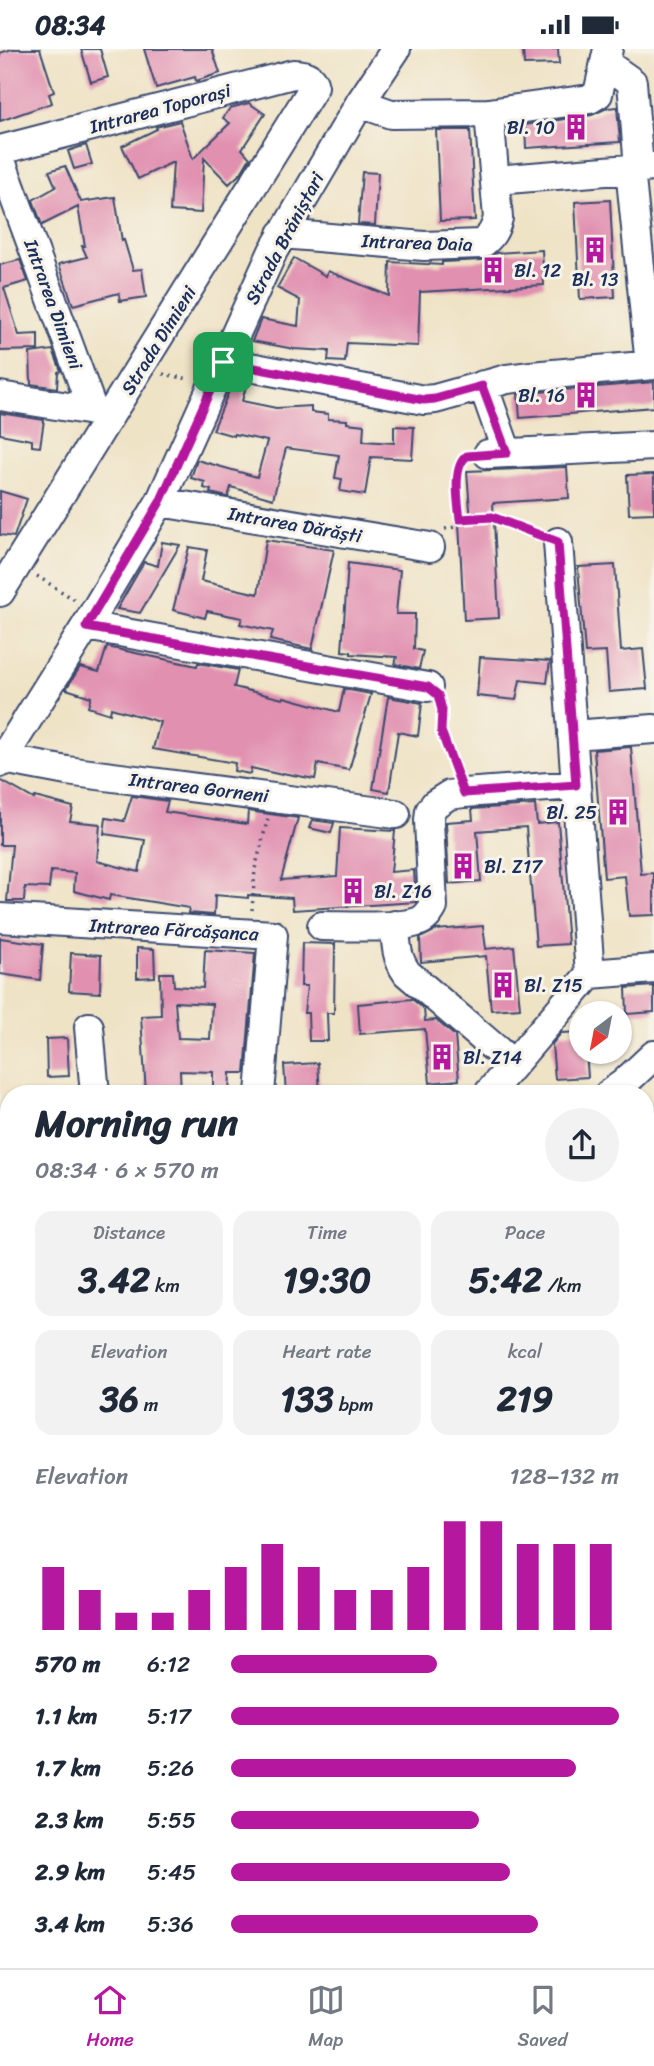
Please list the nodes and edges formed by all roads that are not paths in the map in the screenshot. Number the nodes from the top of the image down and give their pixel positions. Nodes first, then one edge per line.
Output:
1 (396, 49) edge
2 (606, 56) edge
3 (314, 87) joint
4 (360, 103) junction
5 (489, 113) junction
6 (0, 150) edge
7 (0, 158) edge
8 (641, 168) edge
9 (496, 180) junction
10 (282, 234) junction
11 (652, 365) edge
12 (220, 370) junction
13 (482, 386) junction
14 (0, 396) edge
15 (102, 413) junction
16 (654, 446) edge
17 (160, 502) junction
18 (558, 542) road end
19 (430, 547) road end
20 (17, 563) edge
21 (0, 592) edge
22 (90, 619) junction
23 (428, 687) road end
24 (654, 729) edge
25 (572, 735) junction
26 (1, 761) edge
27 (576, 785) junction
28 (396, 814) dead end
29 (0, 918) edge
30 (395, 925) junction
31 (322, 926) dead end
32 (654, 969) edge
33 (590, 974) junction
34 (89, 1027) dead end
35 (654, 1055) edge
36 (513, 1064) junction
37 (94, 1085) edge
38 (261, 1085) edge
39 (496, 1085) edge
40 (622, 1085) edge

1 - 4 street, Strada Brăniștari
2 - 5 street
2 - 8 street
3 - 6 street, Intrarea Toporași
3 - 15 street, Strada Dimieni
4 - 5 street
4 - 10 street, Strada Brăniștari
5 - 9 street
7 - 15 street, Intrarea Dimieni
8 - 9 street
8 - 11 street
9 - 10 street, Intrarea Daia
10 - 12 street, Strada Brăniștari
11 - 13 street
12 - 13 street
12 - 17 street, Strada Brăniștari
13 - 16 street
14 - 15 street
15 - 20 street, Strada Dimieni
17 - 19 street, Intrarea Dărăști
17 - 22 street, Strada Brăniștari
18 - 25 street
20 - 21 street, Strada Dimieni
22 - 23 street
22 - 26 street, Strada Brăniștari
24 - 25 street
25 - 27 street
26 - 28 street, Intrarea Gorneni
27 - 30 street
27 - 33 street
29 - 38 street, Intrarea Fărcășanca
30 - 31 street
30 - 36 street
32 - 33 street
33 - 36 street
34 - 37 street
35 - 40 street
36 - 39 street

